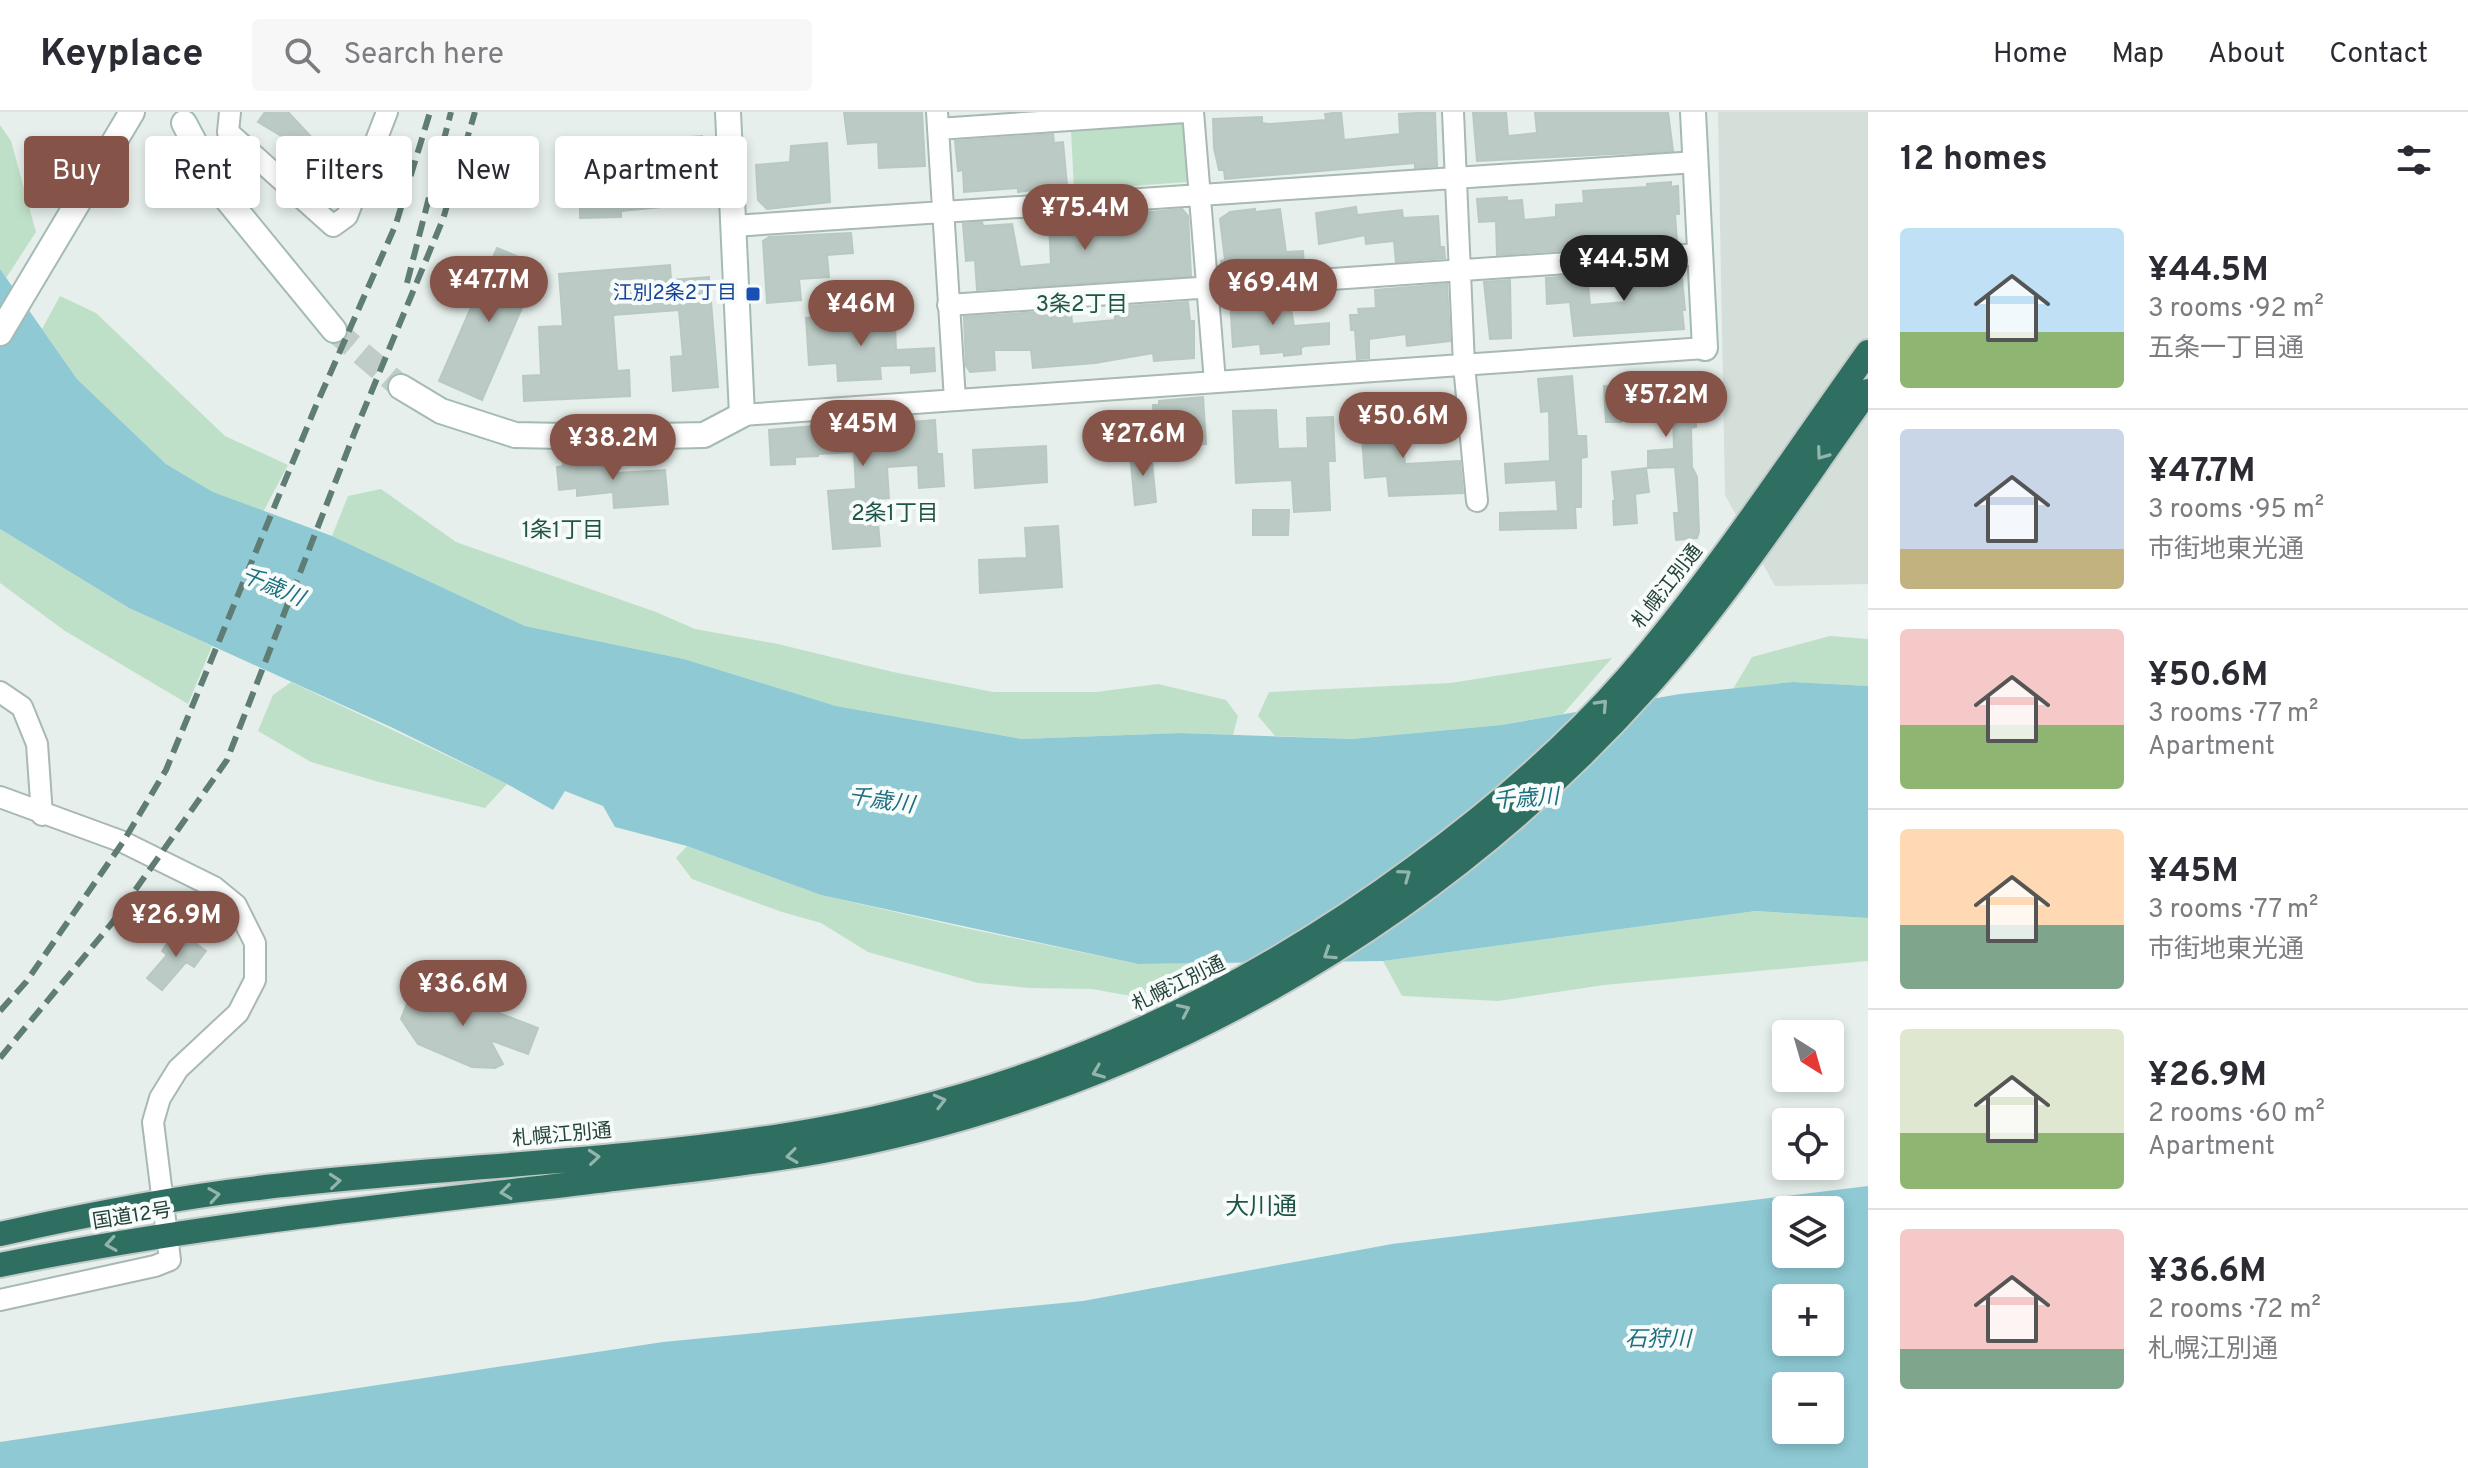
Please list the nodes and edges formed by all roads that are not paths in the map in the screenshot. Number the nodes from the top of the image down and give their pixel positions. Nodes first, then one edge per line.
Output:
1 (132, 112) edge
2 (230, 112) edge
3 (387, 112) edge
4 (728, 112) edge
5 (1185, 112) edge
6 (1193, 112) edge
7 (1453, 112) edge
8 (1693, 112) edge
9 (938, 120) edge
10 (184, 123) dead end
11 (1696, 162) junction
12 (1455, 178) junction
13 (1200, 195) junction
14 (942, 212) junction
15 (733, 226) junction
16 (1700, 254) junction
17 (1460, 270) junction
18 (1208, 288) junction
19 (948, 305) junction
20 (334, 330) tunnel mouth
21 (0, 333) edge
22 (1705, 348) joint
23 (1868, 352) edge
24 (1464, 365) junction
25 (1215, 382) junction
26 (401, 387) tunnel mouth
27 (1868, 391) edge
28 (955, 400) junction
29 (742, 415) junction
30 (1477, 501) dead end
31 (0, 692) edge
32 (0, 797) edge
33 (42, 815) junction
34 (867, 1131) junction
35 (257, 1188) joint
36 (164, 1202) junction
37 (271, 1220) joint
38 (0, 1234) edge
39 (165, 1235) junction
40 (0, 1265) edge
41 (0, 1300) edge

1 - 21 street
2 - 3 street
4 - 15 street
5 - 9 street
6 - 13 street
7 - 12 street
8 - 11 street
9 - 14 street
10 - 20 street
11 - 12 street
11 - 16 street
12 - 13 street
12 - 17 street
13 - 14 street
13 - 18 street
14 - 15 street
14 - 19 street
15 - 29 street
16 - 17 street
16 - 22 street
17 - 18 street
17 - 24 street
18 - 19 street
18 - 25 street
19 - 28 street
22 - 24 street
34 -> 23 highway, 札幌江別通
24 - 25 street
24 - 30 street
25 - 28 street
26 - 29 street
27 -> 34 highway, 札幌江別通
28 - 29 street
31 - 33 street
32 - 33 street
33 - 36 street
35 -> 34 highway, 札幌江別通
34 -> 37 highway, 札幌江別通
36 -> 35 highway, 国道12号
36 - 38 highway, 国道12号
36 - 39 street
37 - 39 highway, 国道12号
39 -> 40 highway, 国道12号
39 - 41 street

